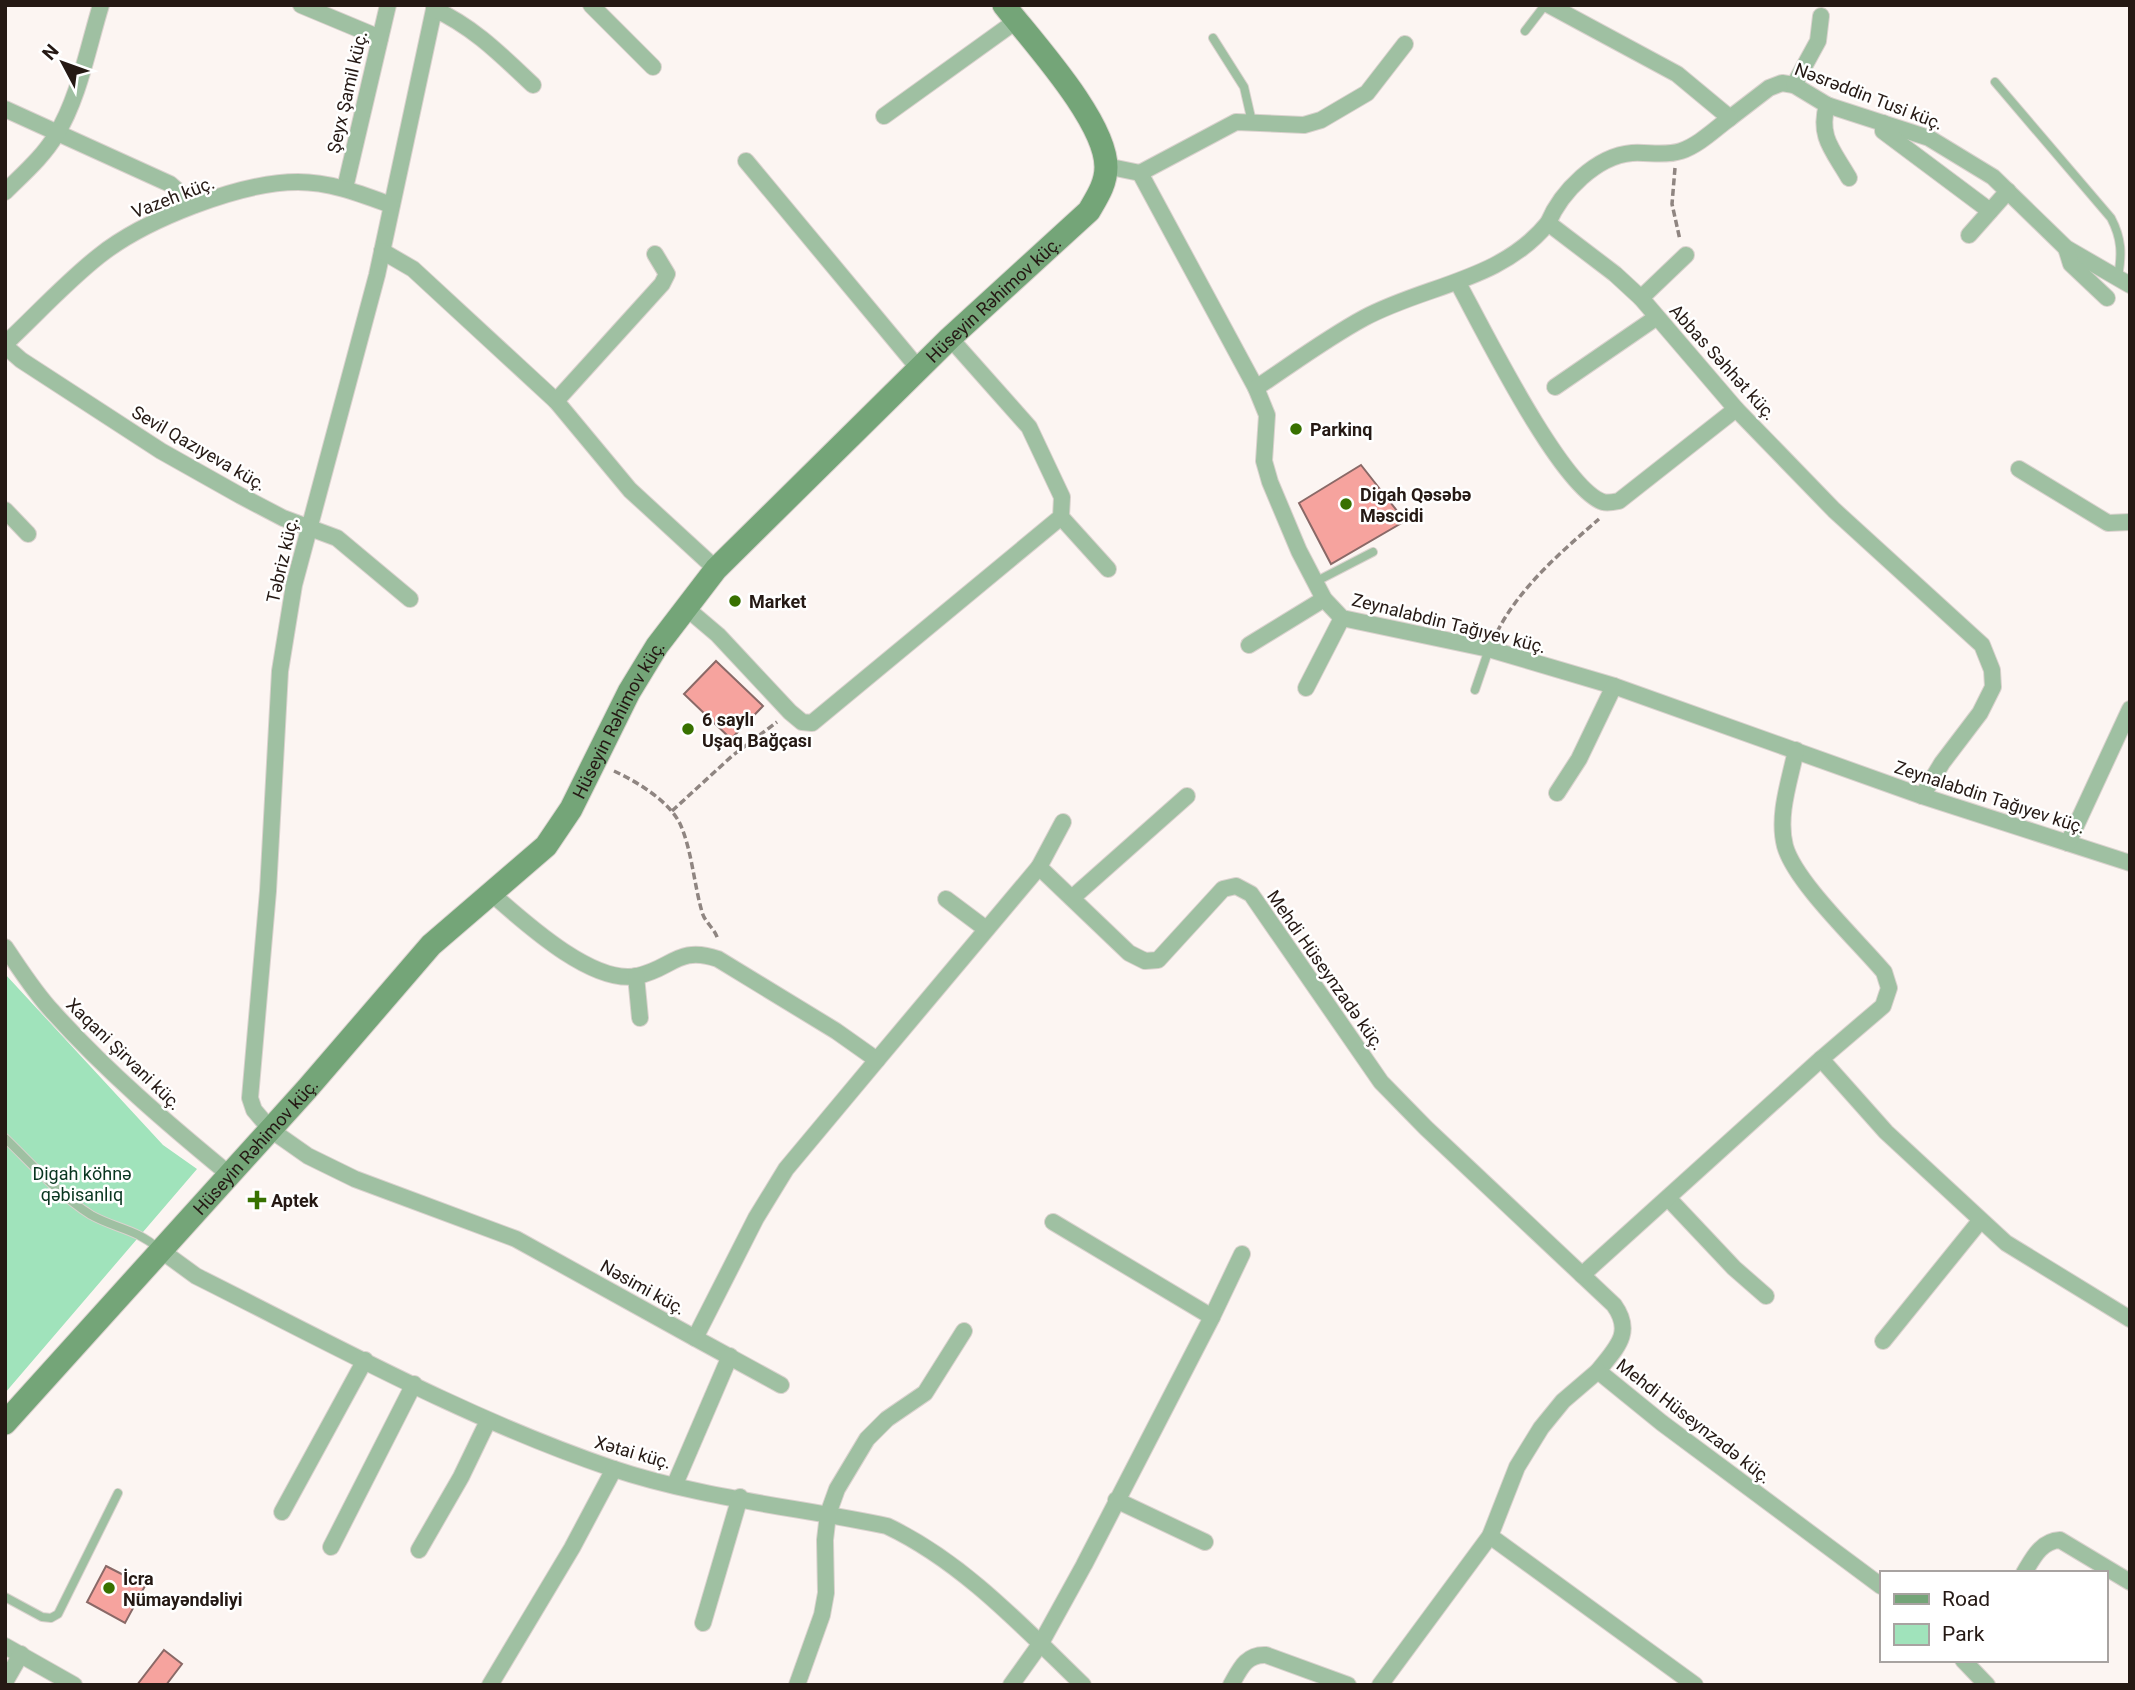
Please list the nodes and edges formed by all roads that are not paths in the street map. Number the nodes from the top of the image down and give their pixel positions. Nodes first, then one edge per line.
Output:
1 (101, 5) edge
2 (301, 5) edge
3 (388, 5) edge
4 (591, 5) edge
5 (1547, 5) edge
6 (435, 7) edge
7 (1010, 13) edge
8 (1821, 16) dead end
9 (1525, 31) dead end
10 (380, 38) junction
11 (1213, 38) dead end
12 (1405, 44) dead end
13 (653, 67) dead end
14 (1995, 82) dead end
15 (533, 85) dead end
16 (1794, 85) junction
17 (1828, 105) junction
18 (5, 109) edge
19 (884, 116) dead end
20 (1730, 118) junction
21 (1252, 122) junction
22 (1883, 123) junction
23 (57, 133) junction
24 (746, 161) dead end
25 (1106, 166) junction
26 (1140, 173) junction
27 (1849, 178) dead end
28 (345, 188) junction
29 (2008, 191) junction
30 (5, 192) edge
31 (194, 205) junction
32 (391, 205) junction
33 (1990, 211) junction
34 (1548, 223) junction
35 (1969, 235) dead end
36 (2066, 248) junction
37 (382, 251) junction
38 (656, 254) dead end
39 (1686, 255) road end
40 (2124, 281) edge
41 (1458, 283) junction
42 (1641, 298) junction
43 (2107, 298) dead end
44 (1657, 317) junction
45 (950, 338) junction
46 (5, 345) edge
47 (919, 369) junction
48 (1555, 387) dead end
49 (1256, 388) junction
50 (556, 401) junction
51 (1736, 408) junction
52 (2019, 469) dead end
53 (5, 510) edge
54 (1060, 517) junction
55 (2130, 522) edge
56 (308, 528) junction
57 (28, 534) dead end
58 (1373, 552) dead end
59 (716, 569) junction
60 (1108, 569) dead end
61 (1315, 582) junction
62 (410, 599) dead end
63 (1324, 599) junction
64 (685, 607) junction
65 (1342, 618) junction
66 (1249, 645) dead end
67 (1489, 649) junction
68 (1614, 686) junction
69 (1306, 688) dead end
70 (1475, 690) dead end
71 (2130, 709) edge
72 (1796, 750) junction
73 (1557, 793) dead end
74 (1187, 796) dead end
75 (1922, 796) junction
76 (1063, 822) dead end
77 (2068, 843) junction
78 (2130, 863) edge
79 (1039, 867) junction
80 (491, 893) junction
81 (1072, 898) junction
82 (946, 899) dead end
83 (986, 929) junction
84 (5, 947) edge
85 (636, 976) junction
86 (640, 1018) dead end
87 (1821, 1059) junction
88 (877, 1060) junction
89 (271, 1130) junction
90 (5, 1138) edge
91 (229, 1175) junction
92 (1668, 1198) junction
93 (1980, 1221) junction
94 (1053, 1222) dead end
95 (159, 1249) junction
96 (1242, 1254) dead end
97 (1582, 1275) junction
98 (1766, 1296) dead end
99 (1212, 1317) junction
100 (2130, 1319) edge
101 (964, 1331) dead end
102 (695, 1338) junction
103 (1882, 1341) dead end
104 (730, 1356) junction
105 (365, 1360) junction
106 (1598, 1371) junction
107 (414, 1384) junction
108 (781, 1385) dead end
109 (488, 1421) junction
110 (5, 1423) edge
111 (614, 1469) junction
112 (675, 1484) junction
113 (118, 1493) dead end
114 (740, 1497) junction
115 (1116, 1500) junction
116 (282, 1512) dead end
117 (828, 1514) junction
118 (1490, 1536) junction
119 (1205, 1542) dead end
120 (331, 1547) dead end
121 (419, 1550) dead end
122 (2025, 1571) edge
123 (2130, 1582) edge
124 (1880, 1585) edge
125 (5, 1597) edge
126 (703, 1623) dead end
127 (1041, 1643) junction
128 (5, 1646) edge
129 (21, 1654) junction
130 (1965, 1662) edge
131 (5, 1682) edge
132 (1082, 1684) edge
133 (74, 1685) edge
134 (489, 1685) edge
135 (797, 1685) edge
136 (1011, 1685) edge
137 (1231, 1685) edge
138 (1348, 1685) edge
139 (1380, 1685) edge
140 (1695, 1685) edge
141 (1987, 1685) edge

1 - 23 street
2 - 10 street
3 - 10 street, Şeyx Şamil küç.
4 - 13 street
5 - 9 lane
5 - 20 street
6 - 15 street
6 - 32 street, Təbriz küç.
7 - 19 street
7 - 25 main road
8 - 16 street
10 - 28 street, Şeyx Şamil küç.
11 - 21 lane
12 - 21 street
14 - 40 lane
16 - 17 street, Nəsrəddin Tusi küç.
16 - 20 street, Nəsrəddin Tusi küç.
17 - 22 street, Nəsrəddin Tusi küç.
17 - 27 street
18 - 23 street
20 - 34 street, Nəsrəddin Tusi küç.
21 - 26 street
22 - 29 street, Nəsrəddin Tusi küç.
22 - 33 street
23 - 30 street
23 - 31 street
24 - 47 street
25 - 26 street
25 - 45 main road, Hüseyin Rəhimov küç.
26 - 49 street, Zeynalabdin Tağıyev küç.
28 - 31 street, Vazeh küç.
28 - 32 street, Vazeh küç.
29 - 33 street
29 - 36 street, Nəsrəddin Tusi küç.
31 - 46 street, Vazeh küç.
32 - 37 street, Təbriz küç.
33 - 35 street
34 - 41 street
34 - 42 street, Abbas Səhhət küç.
36 - 40 street, Nəsrəddin Tusi küç.
36 - 43 street
37 - 50 street
37 - 56 street, Təbriz küç.
38 - 50 street
39 - 42 street
41 - 49 street
41 - 51 street
42 - 44 street, Abbas Səhhət küç.
44 - 48 street
44 - 51 street, Abbas Səhhət küç.
45 - 47 main road, Hüseyin Rəhimov küç.
45 - 54 street
46 - 56 street, Sevil Qazıyeva küç.
47 - 59 main road, Hüseyin Rəhimov küç.
49 - 61 street, Zeynalabdin Tağıyev küç.
50 - 59 street
51 - 75 street, Abbas Səhhət küç.
52 - 55 street
53 - 57 street
54 - 60 street
54 - 64 street
56 - 62 street, Sevil Qazıyeva küç.
56 - 89 street, Təbriz küç.
58 - 61 lane
59 - 64 main road, Hüseyin Rəhimov küç.
61 - 63 street, Zeynalabdin Tağıyev küç.
63 - 65 street, Zeynalabdin Tağıyev küç.
63 - 66 street
64 - 80 main road, Hüseyin Rəhimov küç.
65 - 67 street, Zeynalabdin Tağıyev küç.
65 - 69 street
67 - 68 street, Zeynalabdin Tağıyev küç.
67 - 70 lane
68 - 72 street, Zeynalabdin Tağıyev küç.
68 - 73 street
71 - 77 street
72 - 75 street, Zeynalabdin Tağıyev küç.
72 - 87 street
74 - 81 street
75 - 77 street, Zeynalabdin Tağıyev küç.
76 - 79 street
77 - 78 street, Zeynalabdin Tağıyev küç.
79 - 81 street, Mehdi Hüseynzadə küç.
79 - 83 street
80 - 85 street
80 - 89 main road, Hüseyin Rəhimov küç.
81 - 97 street, Mehdi Hüseynzadə küç.
82 - 83 street
83 - 88 street
84 - 91 street, Xaqani Şirvani küç.
85 - 86 street
85 - 88 street
87 - 92 street
87 - 93 street
88 - 102 street, Nəsimi küç.
89 - 91 main road, Hüseyin Rəhimov küç.
89 - 102 street, Nəsimi küç.
90 - 95 lane
91 - 95 main road, Hüseyin Rəhimov küç.
92 - 97 street
92 - 98 street
93 - 100 street
93 - 103 street
94 - 99 street
95 - 105 street, Xətai küç.
95 - 110 main road, Hüseyin Rəhimov küç.
96 - 99 street
97 - 106 street, Mehdi Hüseynzadə küç.
99 - 115 street
101 - 117 street
102 - 104 street
104 - 108 street
104 - 112 street
105 - 107 street, Xətai küç.
105 - 116 street
106 - 118 street
106 - 124 street, Mehdi Hüseynzadə küç.
107 - 109 street, Xətai küç.
107 - 120 street
109 - 111 street, Xətai küç.
109 - 121 street
111 - 112 street, Xətai küç.
111 - 134 street
112 - 114 street, Xətai küç.
113 - 125 lane
114 - 117 street, Xətai küç.
114 - 126 street
115 - 119 street
115 - 127 street
117 - 127 street, Xətai küç.
117 - 135 street
118 - 139 street
118 - 140 street
122 - 123 street
127 - 132 street, Xətai küç.
127 - 136 street
128 - 129 street
129 - 131 street
129 - 133 street
130 - 141 street
137 - 138 street

